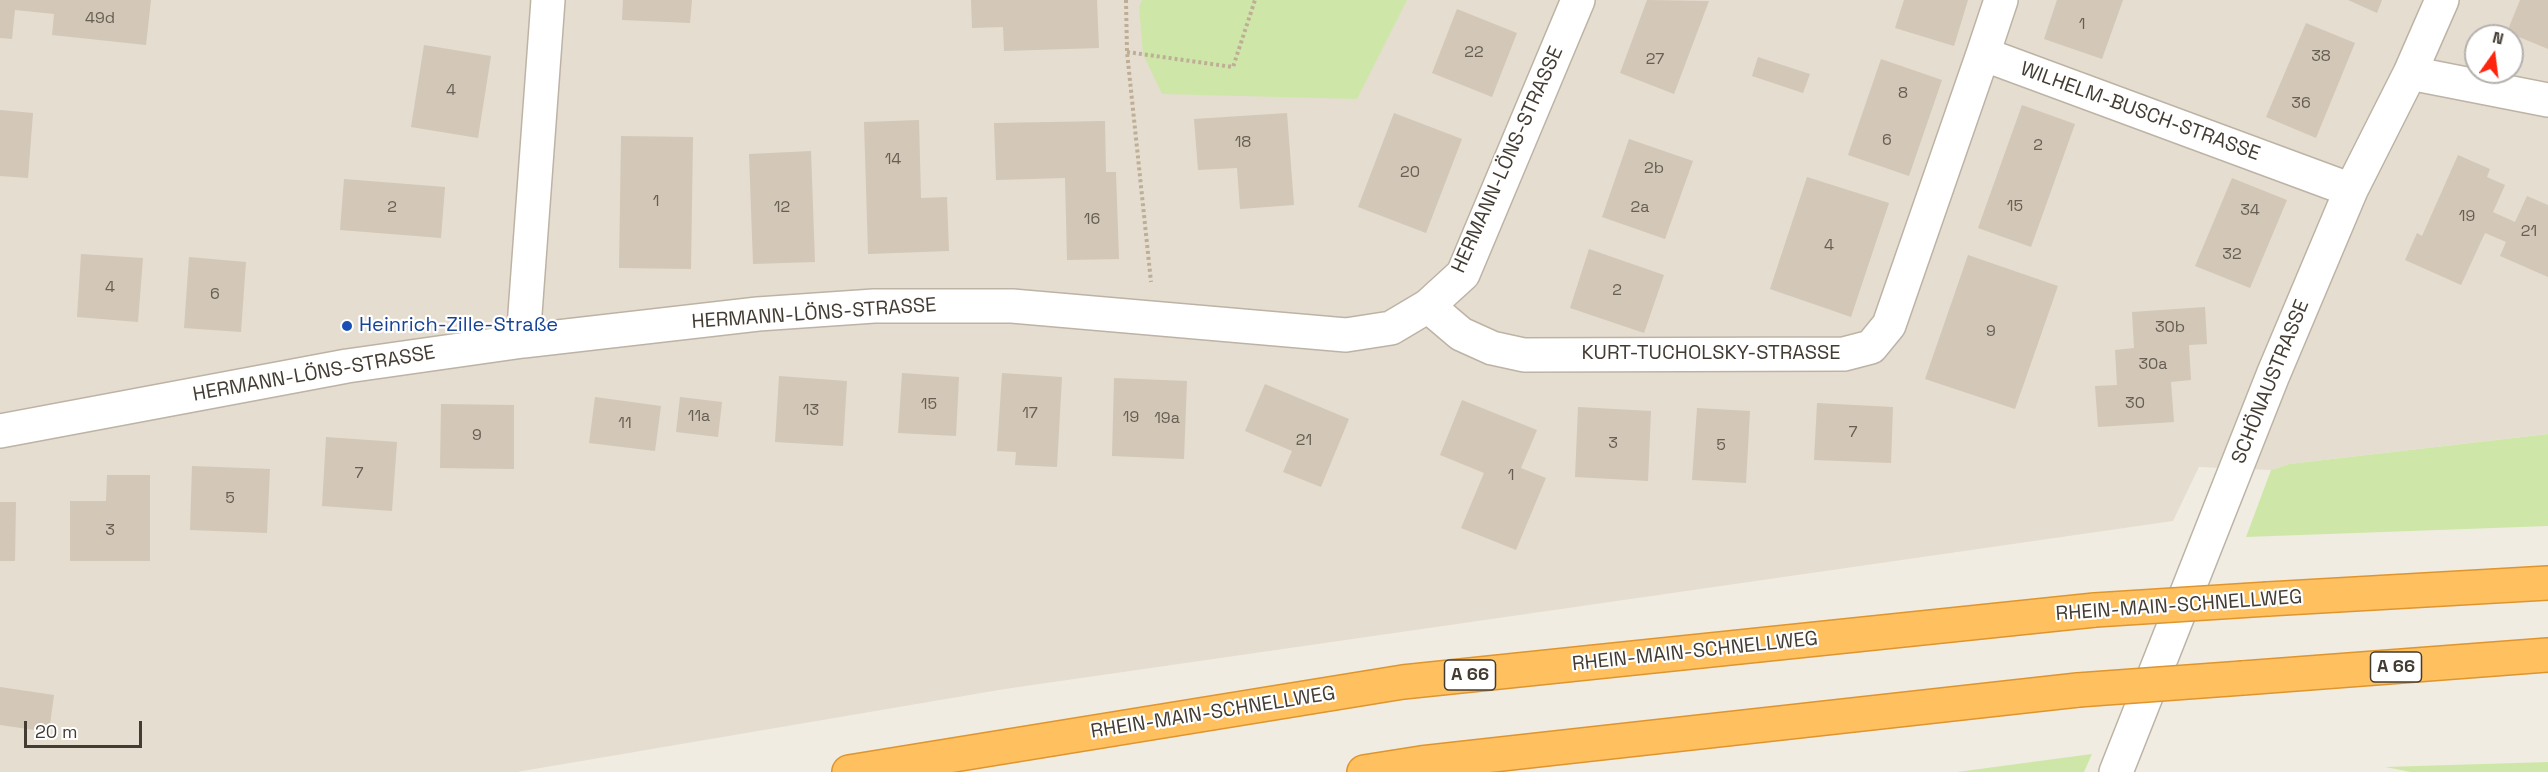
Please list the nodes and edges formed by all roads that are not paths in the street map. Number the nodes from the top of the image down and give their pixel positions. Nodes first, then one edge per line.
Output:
1 (548, 0) edge
2 (1578, 0) edge
3 (2001, 0) edge
4 (2442, 0) edge
5 (1983, 54) junction
6 (2410, 73) junction
7 (2548, 100) edge
8 (2351, 190) junction
9 (1428, 306) junction
10 (523, 341) junction
11 (0, 431) edge
12 (2548, 583) edge
13 (2548, 655) edge
14 (849, 772) edge
15 (1364, 772) edge
16 (2116, 772) edge

1 - 10 street
2 - 9 street, HERMANN-LÖNS-STRASSE
3 - 5 street
4 - 6 street, SCHÖNAUSTRASSE
5 - 8 street, WILHELM-BUSCH-STRASSE
5 - 9 street, KURT-TUCHOLSKY-STRASSE
6 - 7 street
6 - 8 street, SCHÖNAUSTRASSE
8 - 16 street, SCHÖNAUSTRASSE
9 - 10 street, HERMANN-LÖNS-STRASSE
10 - 11 street, HERMANN-LÖNS-STRASSE
12 - 14 highway, RHEIN-MAIN-SCHNELLWEG / A 66, bridge
13 - 15 highway, A 66, bridge

